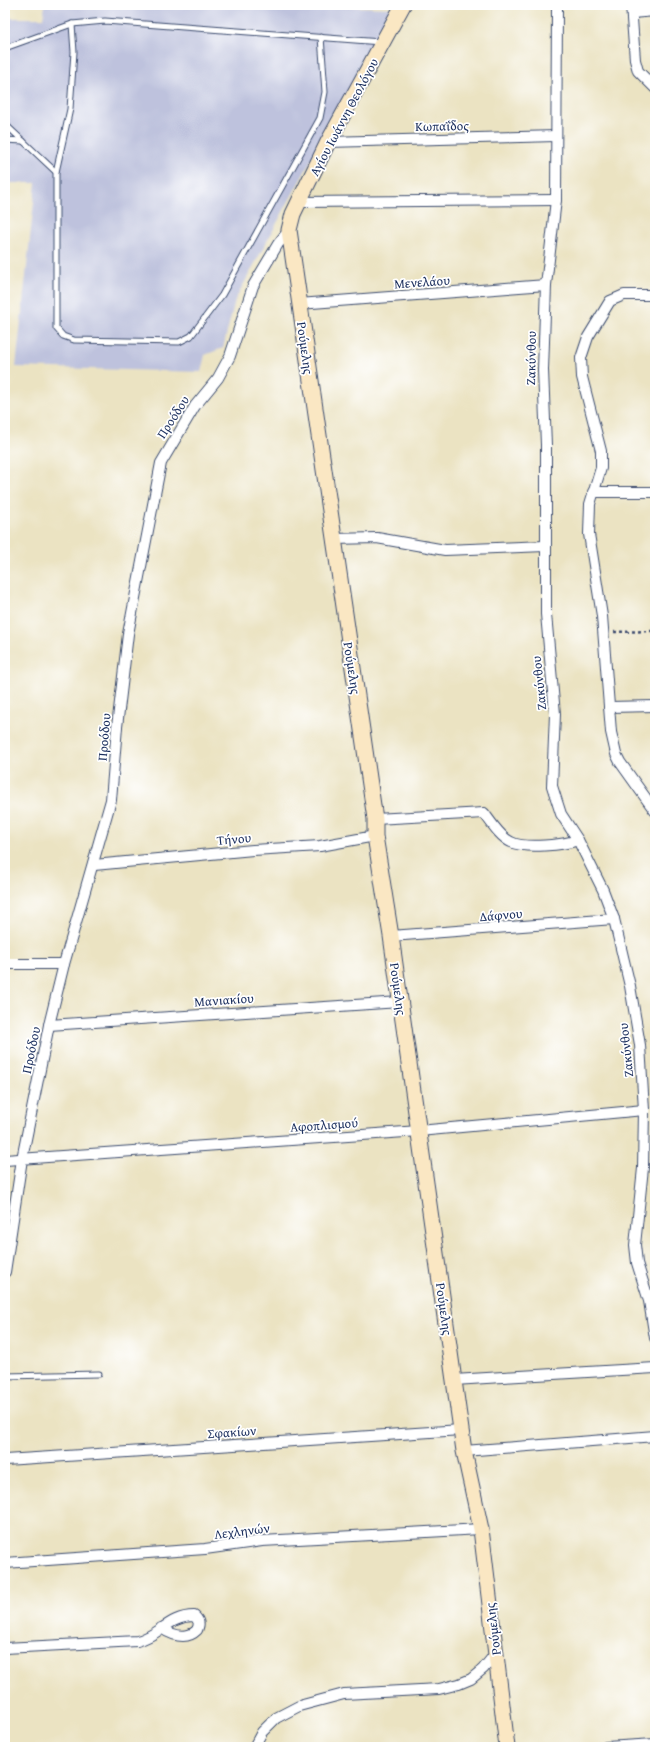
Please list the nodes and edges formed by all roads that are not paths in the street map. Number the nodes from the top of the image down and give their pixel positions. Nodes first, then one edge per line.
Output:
1 (403, 5) edge
2 (557, 5) edge
3 (631, 9) edge
4 (655, 11) edge
5 (72, 24) junction
6 (321, 37) junction
7 (384, 42) junction
8 (5, 48) edge
9 (655, 88) edge
10 (5, 124) edge
11 (556, 136) junction
12 (5, 140) edge
13 (23, 141) junction
14 (328, 142) junction
15 (56, 172) junction
16 (556, 200) junction
17 (299, 202) junction
18 (289, 230) junction
19 (546, 286) junction
20 (655, 295) edge
21 (299, 304) junction
22 (593, 492) junction
23 (655, 492) edge
24 (333, 539) junction
25 (545, 546) junction
26 (655, 706) edge
27 (609, 707) junction
28 (655, 811) edge
29 (375, 819) junction
30 (375, 836) junction
31 (578, 840) junction
32 (94, 865) junction
33 (614, 919) junction
34 (391, 936) junction
35 (5, 964) edge
36 (64, 964) junction
37 (400, 1002) junction
38 (50, 1025) junction
39 (644, 1110) junction
40 (419, 1131) junction
41 (22, 1159) junction
42 (5, 1160) edge
43 (5, 1272) edge
44 (655, 1338) edge
45 (655, 1368) edge
46 (99, 1374) dead end
47 (5, 1376) edge
48 (454, 1380) junction
49 (461, 1430) junction
50 (655, 1436) edge
51 (464, 1451) junction
52 (5, 1460) edge
53 (482, 1529) junction
54 (5, 1563) edge
55 (161, 1628) dead end
56 (5, 1648) edge
57 (496, 1653) junction
58 (655, 1744) edge
59 (254, 1747) edge
60 (507, 1747) edge
61 (606, 1747) edge

1 - 7 street, Αγίου Ιωάννη Θεολόγου
2 - 11 street, Ζακύνθου
3 - 4 street
3 - 9 street
5 - 6 lane
5 - 8 lane
5 - 15 lane
6 - 7 lane
6 - 15 lane
7 - 14 street, Αγίου Ιωάννη Θεολόγου
10 - 13 lane
11 - 14 street, Κωπαΐδος
11 - 16 street, Ζακύνθου
12 - 13 lane
13 - 15 lane
14 - 17 street, Αγίου Ιωάννη Θεολόγου
16 - 17 street
16 - 19 street, Ζακύνθου
17 - 18 street, Αγίου Ιωάννη Θεολόγου
18 - 21 street, Ρούμελης
18 - 32 street, Προόδου
19 - 21 street, Μενελάου
19 - 25 street, Ζακύνθου
20 - 22 street
21 - 24 street, Ρούμελης
22 - 23 street
22 - 27 street
24 - 25 street
24 - 29 street, Ρούμελης
25 - 31 street, Ζακύνθου
26 - 27 street
27 - 28 street
29 - 30 street, Ρούμελης
29 - 31 street
30 - 32 street, Τήνου
30 - 34 street, Ρούμελης
31 - 33 street, Ζακύνθου
32 - 36 street, Προόδου
33 - 34 street, Δάφνου
33 - 39 street, Ζακύνθου
34 - 37 street, Ρούμελης
35 - 36 street
36 - 38 street, Προόδου
37 - 38 street, Μανιακίου
37 - 40 street, Ρούμελης
38 - 41 street, Προόδου
39 - 40 street, Αφοπλισμού
39 - 44 street, Ζακύνθου
40 - 41 street, Αφοπλισμού
40 - 48 street, Ρούμελης
41 - 42 street, Αφοπλισμού
41 - 43 street, Προόδου
45 - 48 street
46 - 47 lane
48 - 49 street, Ρούμελης
49 - 51 street, Ρούμελης
49 - 52 street, Σφακίων
50 - 51 street
51 - 53 street, Ρούμελης
53 - 54 street, Λεχληνών
53 - 57 street, Ρούμελης
55 - 56 street
57 - 59 street
57 - 60 street, Ρούμελης
58 - 61 street

